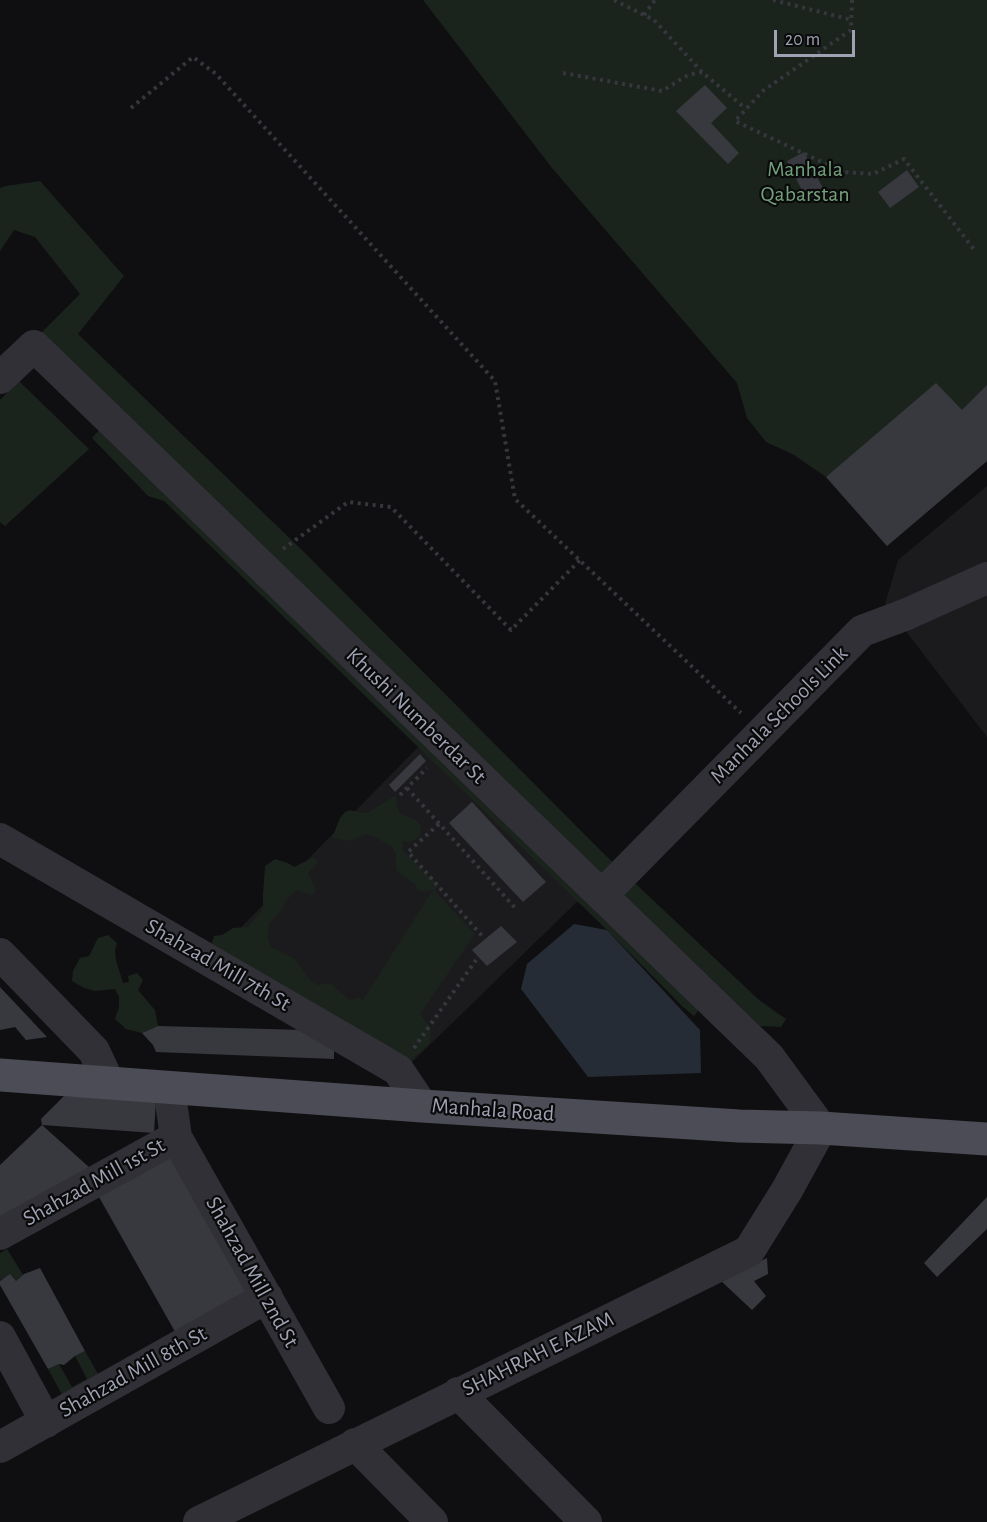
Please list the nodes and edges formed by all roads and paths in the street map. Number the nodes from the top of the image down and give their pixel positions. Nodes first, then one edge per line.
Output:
1 (614, 0) edge
2 (655, 0) edge
3 (773, 0) edge
4 (852, 0) edge
5 (644, 15) junction
6 (852, 20) junction
7 (702, 72) junction
8 (563, 73) dead end
9 (131, 108) dead end
10 (746, 109) junction
11 (976, 252) dead end
12 (0, 378) edge
13 (580, 561) junction
14 (261, 565) junction
15 (987, 579) edge
16 (761, 732) junction
17 (430, 765) dead end
18 (407, 788) junction
19 (400, 795) dead end
20 (439, 824) junction
21 (0, 840) edge
22 (602, 895) junction
23 (517, 910) dead end
24 (483, 937) dead end
25 (0, 954) edge
26 (476, 960) dead end
27 (398, 1070) junction
28 (0, 1075) edge
29 (109, 1083) junction
30 (169, 1088) junction
31 (422, 1106) junction
32 (821, 1128) junction
33 (176, 1137) junction
34 (987, 1138) edge
35 (0, 1234) edge
36 (267, 1297) junction
37 (0, 1337) edge
38 (458, 1393) junction
39 (329, 1408) dead end
40 (46, 1422) junction
41 (355, 1444) junction
42 (0, 1447) edge
43 (199, 1522) edge
44 (432, 1522) edge
45 (586, 1522) edge

1 - 5 path
2 - 5 path
3 - 6 path
4 - 6 path
5 - 7 path
6 - 10 path
7 - 8 path
7 - 10 path
9 - 13 path
10 - 11 path
12 - 14 street, Khushi Numberdar St
13 - 14 path
13 - 16 path
14 - 22 street, Khushi Numberdar St
15 - 16 street, Manhala Schools Link
16 - 22 street, Manhala Schools Link
17 - 18 path
18 - 19 path
18 - 20 path
20 - 23 path
20 - 24 path
21 - 27 street, Shahzad Mill 7th St
22 - 32 street, Khushi Numberdar St
25 - 29 street
26 - 27 path
27 - 31 street, Shahzad Mill 7th St
28 - 29 main road, Manhala Road
29 - 30 main road, Manhala Road
30 - 31 main road, Manhala Road
30 - 33 street, Shahzad Mill 1st St
31 - 32 main road, Manhala Road
32 - 34 main road, Manhala Road
32 - 38 street, SHAHRAH E AZAM
33 - 35 street, Shahzad Mill 1st St
33 - 36 street, Shahzad Mill 2nd St
36 - 39 street, Shahzad Mill 2nd St
36 - 40 street, Shahzad Mill 8th St
37 - 40 street
38 - 41 street, SHAHRAH E AZAM
38 - 45 street
40 - 42 street, Shahzad Mill 8th St
41 - 43 street, SHAHRAH E AZAM
41 - 44 street

